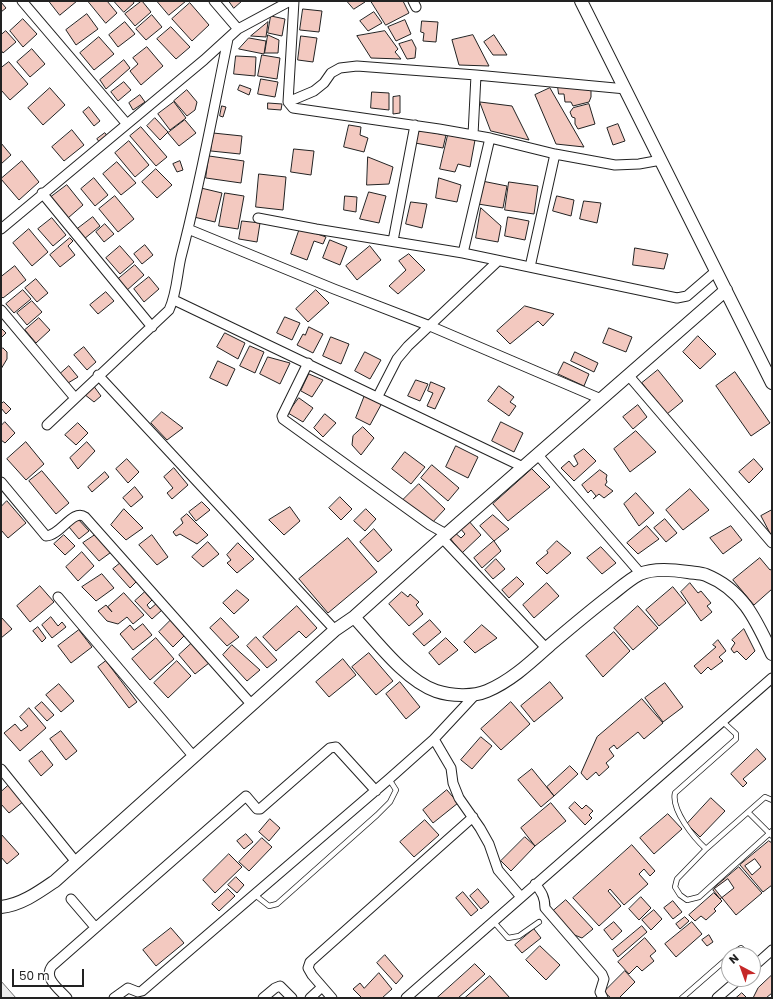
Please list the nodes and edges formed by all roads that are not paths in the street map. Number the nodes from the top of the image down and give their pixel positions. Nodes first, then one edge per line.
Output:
1 (22, 1) edge
2 (214, 1) edge
3 (290, 1) edge
4 (294, 1) edge
5 (582, 1) edge
6 (238, 29) junction
7 (228, 39) junction
8 (476, 75) junction
9 (626, 89) junction
10 (288, 102) junction
11 (126, 123) junction
12 (415, 125) junction
13 (473, 135) junction
14 (490, 138) junction
15 (555, 154) junction
16 (661, 160) junction
17 (42, 193) junction
18 (258, 218) dead end
19 (1, 228) edge
20 (188, 229) junction
21 (393, 241) junction
22 (464, 253) junction
23 (498, 261) junction
24 (530, 267) junction
25 (716, 271) junction
26 (726, 290) junction
27 (174, 300) junction
28 (1, 310) edge
29 (430, 326) junction
30 (152, 327) junction
31 (308, 363) junction
32 (98, 375) junction
33 (629, 376) junction
34 (772, 383) edge
35 (378, 396) junction
36 (75, 398) junction
37 (600, 399) junction
38 (47, 425) dead end
39 (537, 454) junction
40 (524, 466) junction
41 (1, 482) edge
42 (444, 536) junction
43 (772, 543) edge
44 (641, 574) junction
45 (58, 597) dead end
46 (354, 617) junction
47 (335, 630) junction
48 (547, 649) junction
49 (772, 654) edge
50 (772, 678) edge
51 (475, 695) junction
52 (252, 706) junction
53 (722, 722) junction
54 (434, 738) junction
55 (194, 757) junction
56 (1, 769) edge
57 (389, 779) junction
58 (376, 791) junction
59 (772, 800) edge
60 (748, 812) junction
61 (473, 817) junction
62 (771, 834) edge
63 (706, 849) junction
64 (76, 862) junction
65 (535, 884) junction
66 (255, 895) junction
67 (521, 897) junction
68 (71, 899) dead end
69 (1, 906) edge
70 (493, 921) junction
71 (539, 922) dead end
72 (96, 927) junction
73 (772, 950) edge
74 (761, 959) edge
75 (721, 964) edge
76 (322, 987) junction
77 (730, 987) edge
78 (67, 998) edge
79 (114, 998) edge
80 (263, 998) edge
81 (292, 998) edge
82 (310, 998) edge
83 (332, 998) edge
84 (406, 998) edge
85 (604, 998) edge
86 (682, 998) edge
87 (717, 998) edge

1 - 11 street
2 - 6 street
3 - 6 street
4 - 10 street
5 - 9 street
6 - 7 street
7 - 11 street
7 - 20 street
8 - 9 street
8 - 10 street
8 - 13 street
9 - 16 street
10 - 12 street
11 - 17 street
12 - 13 street
12 - 21 street
13 - 14 street
14 - 15 street
14 - 22 street
15 - 16 street
15 - 24 street
16 - 25 street
17 - 19 street
17 - 30 street
18 - 21 street
20 - 27 street
20 - 29 street
21 - 22 street
22 - 23 street
23 - 24 street
23 - 29 street
24 - 25 street
25 - 26 street
26 - 33 street
26 - 34 street
27 - 30 street
27 - 31 street
28 - 36 street
29 - 35 street
29 - 37 street
30 - 32 street
31 - 35 street
31 - 42 street
32 - 36 street
32 - 47 street
33 - 37 street
33 - 43 street
35 - 40 street
36 - 38 street
37 - 39 street
39 - 40 street
39 - 44 street
40 - 42 street
41 - 52 street
42 - 46 street
42 - 48 street
44 - 48 street
44 - 49 street
45 - 55 street
46 - 47 street
46 - 51 street
47 - 52 street
48 - 51 street
50 - 53 street
51 - 54 street
52 - 55 street
53 - 63 lane
53 - 65 street
54 - 57 street
54 - 61 street
55 - 64 street
56 - 64 street
57 - 58 street
57 - 66 lane
58 - 66 street
58 - 72 street
59 - 60 lane
60 - 62 lane
60 - 63 lane
61 - 67 street
61 - 76 street
62 - 63 lane
64 - 69 street
65 - 67 street
65 - 85 street
66 - 79 street
67 - 70 street
68 - 72 street
70 - 71 lane
70 - 84 street
72 - 78 street
73 - 74 street
75 - 86 lane
76 - 82 street
76 - 83 street
77 - 87 street
80 - 81 street

